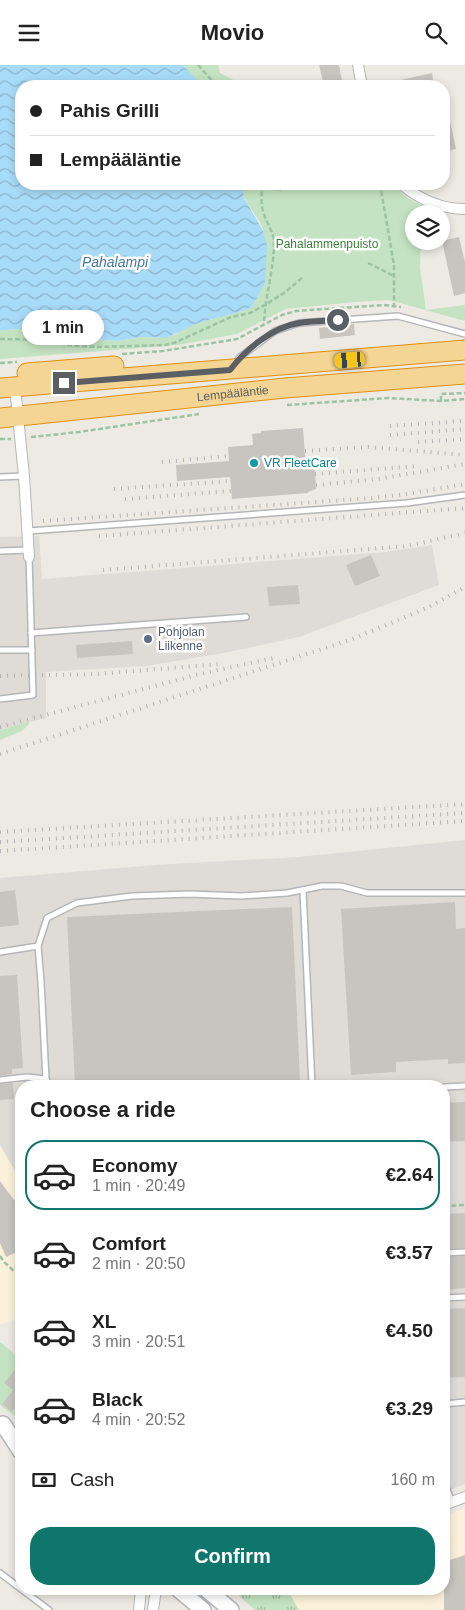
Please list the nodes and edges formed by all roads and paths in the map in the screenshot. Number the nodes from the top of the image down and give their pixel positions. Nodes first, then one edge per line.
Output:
1 (198, 65) edge
2 (358, 65) edge
3 (212, 80) edge
4 (361, 80) edge
5 (262, 190) edge
6 (381, 190) edge
7 (408, 190) edge
8 (465, 209) edge
9 (368, 263) dead end
10 (394, 276) junction
11 (302, 278) dead end
12 (265, 305) junction
13 (394, 305) junction
14 (403, 307) dead end
15 (264, 323) junction
16 (465, 333) edge
17 (0, 339) edge
18 (174, 343) junction
19 (465, 350) edge
20 (163, 351) junction
21 (114, 355) dead end
22 (19, 362) dead end
23 (0, 363) edge
24 (222, 370) junction
25 (465, 374) edge
26 (0, 375) edge
27 (7, 388) edge
28 (465, 393) edge
29 (465, 399) edge
30 (441, 401) junction
31 (285, 405) dead end
32 (206, 413) dead end
33 (9, 417) edge
34 (20, 438) junction
35 (24, 476) junction
36 (0, 477) edge
37 (465, 495) edge
38 (29, 531) junction
39 (0, 551) edge
40 (29, 554) junction
41 (246, 617) dead end
42 (32, 633) junction
43 (0, 650) edge
44 (32, 650) junction
45 (0, 699) edge
46 (303, 890) junction
47 (465, 893) edge
48 (38, 946) junction
49 (0, 952) edge
50 (46, 1079) joint
51 (0, 1080) edge
52 (312, 1080) edge
53 (465, 1086) edge
54 (450, 1087) edge
55 (450, 1205) edge
56 (465, 1205) edge
57 (465, 1252) edge
58 (450, 1253) edge
59 (0, 1256) edge
60 (14, 1271) dead end
61 (465, 1297) edge
62 (450, 1298) edge
63 (465, 1402) edge
64 (450, 1403) edge
65 (1, 1423) edge
66 (15, 1434) edge
67 (15, 1443) edge
68 (465, 1497) edge
69 (450, 1502) edge
70 (0, 1573) edge
71 (15, 1584) edge
72 (29, 1595) edge
73 (140, 1595) edge
74 (155, 1595) edge
75 (185, 1595) edge
76 (213, 1595) edge
77 (49, 1610) edge
78 (139, 1610) edge
79 (153, 1610) edge
80 (203, 1610) edge
81 (231, 1610) edge

1 - 3 path
2 - 4 street
5 - 12 path
6 - 10 path
7 - 8 street
9 - 10 path
10 - 13 path
11 - 12 path
12 - 15 path
12 - 18 path
13 - 14 path
13 - 15 path
15 - 20 path
16 - 24 lane
17 - 18 path
18 - 20 path
19 - 24 highway, Lempääläntie
20 - 21 path
22 - 23 path
24 - 26 highway
24 - 27 highway, Lempääläntie
25 - 33 highway, Lempääläntie
27 - 33 street
28 - 30 path
29 - 30 path
30 - 31 path
32 - 34 path
33 - 34 street
34 - 35 street
35 - 36 lane
35 - 38 street
37 - 38 lane
38 - 40 street
39 - 40 lane
40 - 42 lane
41 - 42 lane
42 - 44 lane
43 - 44 lane
44 - 45 lane
46 - 47 lane
46 - 48 lane
46 - 52 lane
48 - 49 lane
48 - 50 lane
50 - 51 lane
53 - 54 lane
55 - 56 path
57 - 58 lane
59 - 60 path
61 - 62 lane
63 - 64 lane
65 - 66 main road
65 - 67 main road
68 - 69 street
70 - 71 lane
72 - 77 lane
73 - 78 street
74 - 79 street
75 - 80 main road
76 - 81 main road

